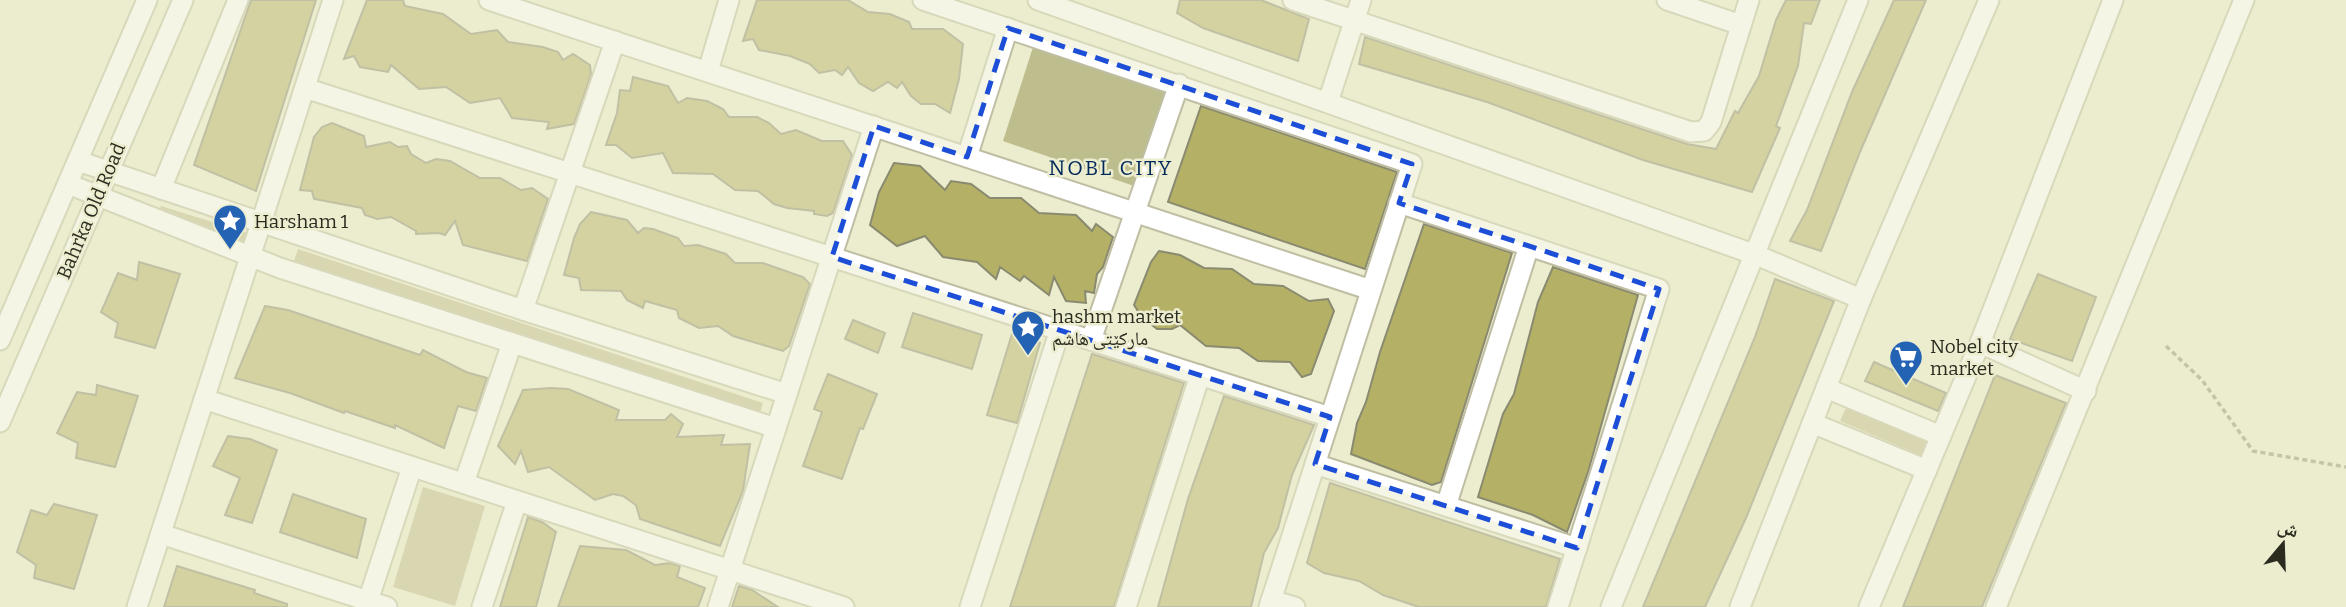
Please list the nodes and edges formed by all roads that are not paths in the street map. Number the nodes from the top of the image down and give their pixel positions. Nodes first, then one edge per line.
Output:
1 (147, 0) edge
2 (183, 0) edge
3 (238, 0) edge
4 (333, 0) edge
5 (489, 0) edge
6 (729, 0) edge
7 (923, 0) edge
8 (1038, 0) edge
9 (1293, 0) edge
10 (1361, 0) edge
11 (1667, 0) edge
12 (1749, 0) edge
13 (1858, 0) edge
14 (1989, 0) edge
15 (2244, 0) edge
16 (2111, 1) edge
17 (1354, 20) junction
18 (1741, 24) junction
19 (1008, 28) junction
20 (615, 41) junction
21 (708, 71) junction
22 (1179, 84) junction
23 (305, 88) junction
24 (1328, 102) junction
25 (874, 126) junction
26 (967, 157) junction
27 (78, 161) junction
28 (108, 171) junction
29 (570, 173) junction
30 (68, 184) junction
31 (161, 189) junction
32 (97, 197) junction
33 (1399, 203) junction
34 (1134, 211) junction
35 (261, 223) junction
36 (1529, 246) junction
37 (1756, 255) junction
38 (832, 257) junction
39 (250, 258) junction
40 (1371, 290) junction
41 (1861, 299) junction
42 (523, 310) junction
43 (1059, 330) junction
44 (0, 340) edge
45 (1091, 340) junction
46 (512, 343) junction
47 (1980, 343) junction
48 (1200, 375) junction
49 (1826, 388) junction
50 (2086, 391) junction
51 (787, 394) junction
52 (204, 399) junction
53 (1330, 417) junction
54 (0, 422) edge
55 (1812, 423) junction
56 (776, 428) junction
57 (1941, 436) junction
58 (1315, 464) junction
59 (412, 467) junction
60 (1927, 470) junction
61 (464, 484) junction
62 (517, 501) junction
63 (1446, 506) junction
64 (161, 534) junction
65 (1577, 548) junction
66 (730, 570) junction
67 (1270, 603) edge
68 (378, 604) edge
69 (137, 607) edge
70 (482, 607) edge
71 (718, 607) edge
72 (844, 607) edge
73 (970, 607) edge
74 (1126, 607) edge
75 (1295, 607) edge
76 (1558, 607) edge
77 (1611, 607) edge
78 (1740, 607) edge
79 (1869, 607) edge
80 (1996, 607) edge

1 - 27 street, Bahrka Old Road
2 - 28 street, Bahrka Old Road
3 - 31 street
4 - 23 street
5 - 20 street
6 - 21 street
7 - 19 street
8 - 24 street
9 - 17 street
10 - 17 street
11 - 18 street
12 - 18 street
13 - 37 street
14 - 41 street
15 - 50 street
16 - 47 street
17 - 18 street
17 - 24 street
19 - 22 street
19 - 26 street
20 - 21 street
20 - 29 street
21 - 25 street
22 - 33 street
22 - 34 street
23 - 29 street
23 - 35 street
24 - 37 street
25 - 26 street
25 - 38 street
26 - 34 street
27 - 28 street
27 - 30 street, Bahrka Old Road
28 - 31 street
28 - 32 street, Bahrka Old Road
29 - 38 street
29 - 42 street
30 - 32 street
30 - 44 street, Bahrka Old Road
31 - 35 street
32 - 39 street
32 - 54 street, Bahrka Old Road
33 - 36 street
33 - 40 street
34 - 40 street
34 - 45 street
35 - 39 street
35 - 42 street
36 - 63 street
36 - 65 street
37 - 41 street
37 - 77 street
38 - 43 street
38 - 51 street
39 - 46 street
39 - 52 street
40 - 53 street
41 - 49 street
42 - 51 street
43 - 45 street
43 - 73 street
45 - 48 street
46 - 56 street
46 - 61 street
47 - 50 street
47 - 57 street
48 - 53 street
48 - 74 street
49 - 55 street
49 - 57 street
50 - 80 street
51 - 56 street
52 - 59 street
52 - 64 street
53 - 58 street
55 - 60 street
55 - 78 street
56 - 66 street
57 - 60 street
58 - 63 street
58 - 67 street
59 - 61 street
59 - 68 street
60 - 79 street
61 - 62 street
62 - 66 street
62 - 70 street
63 - 65 street
64 - 68 street
64 - 69 street
65 - 76 street
66 - 71 street
66 - 72 street
67 - 75 street

